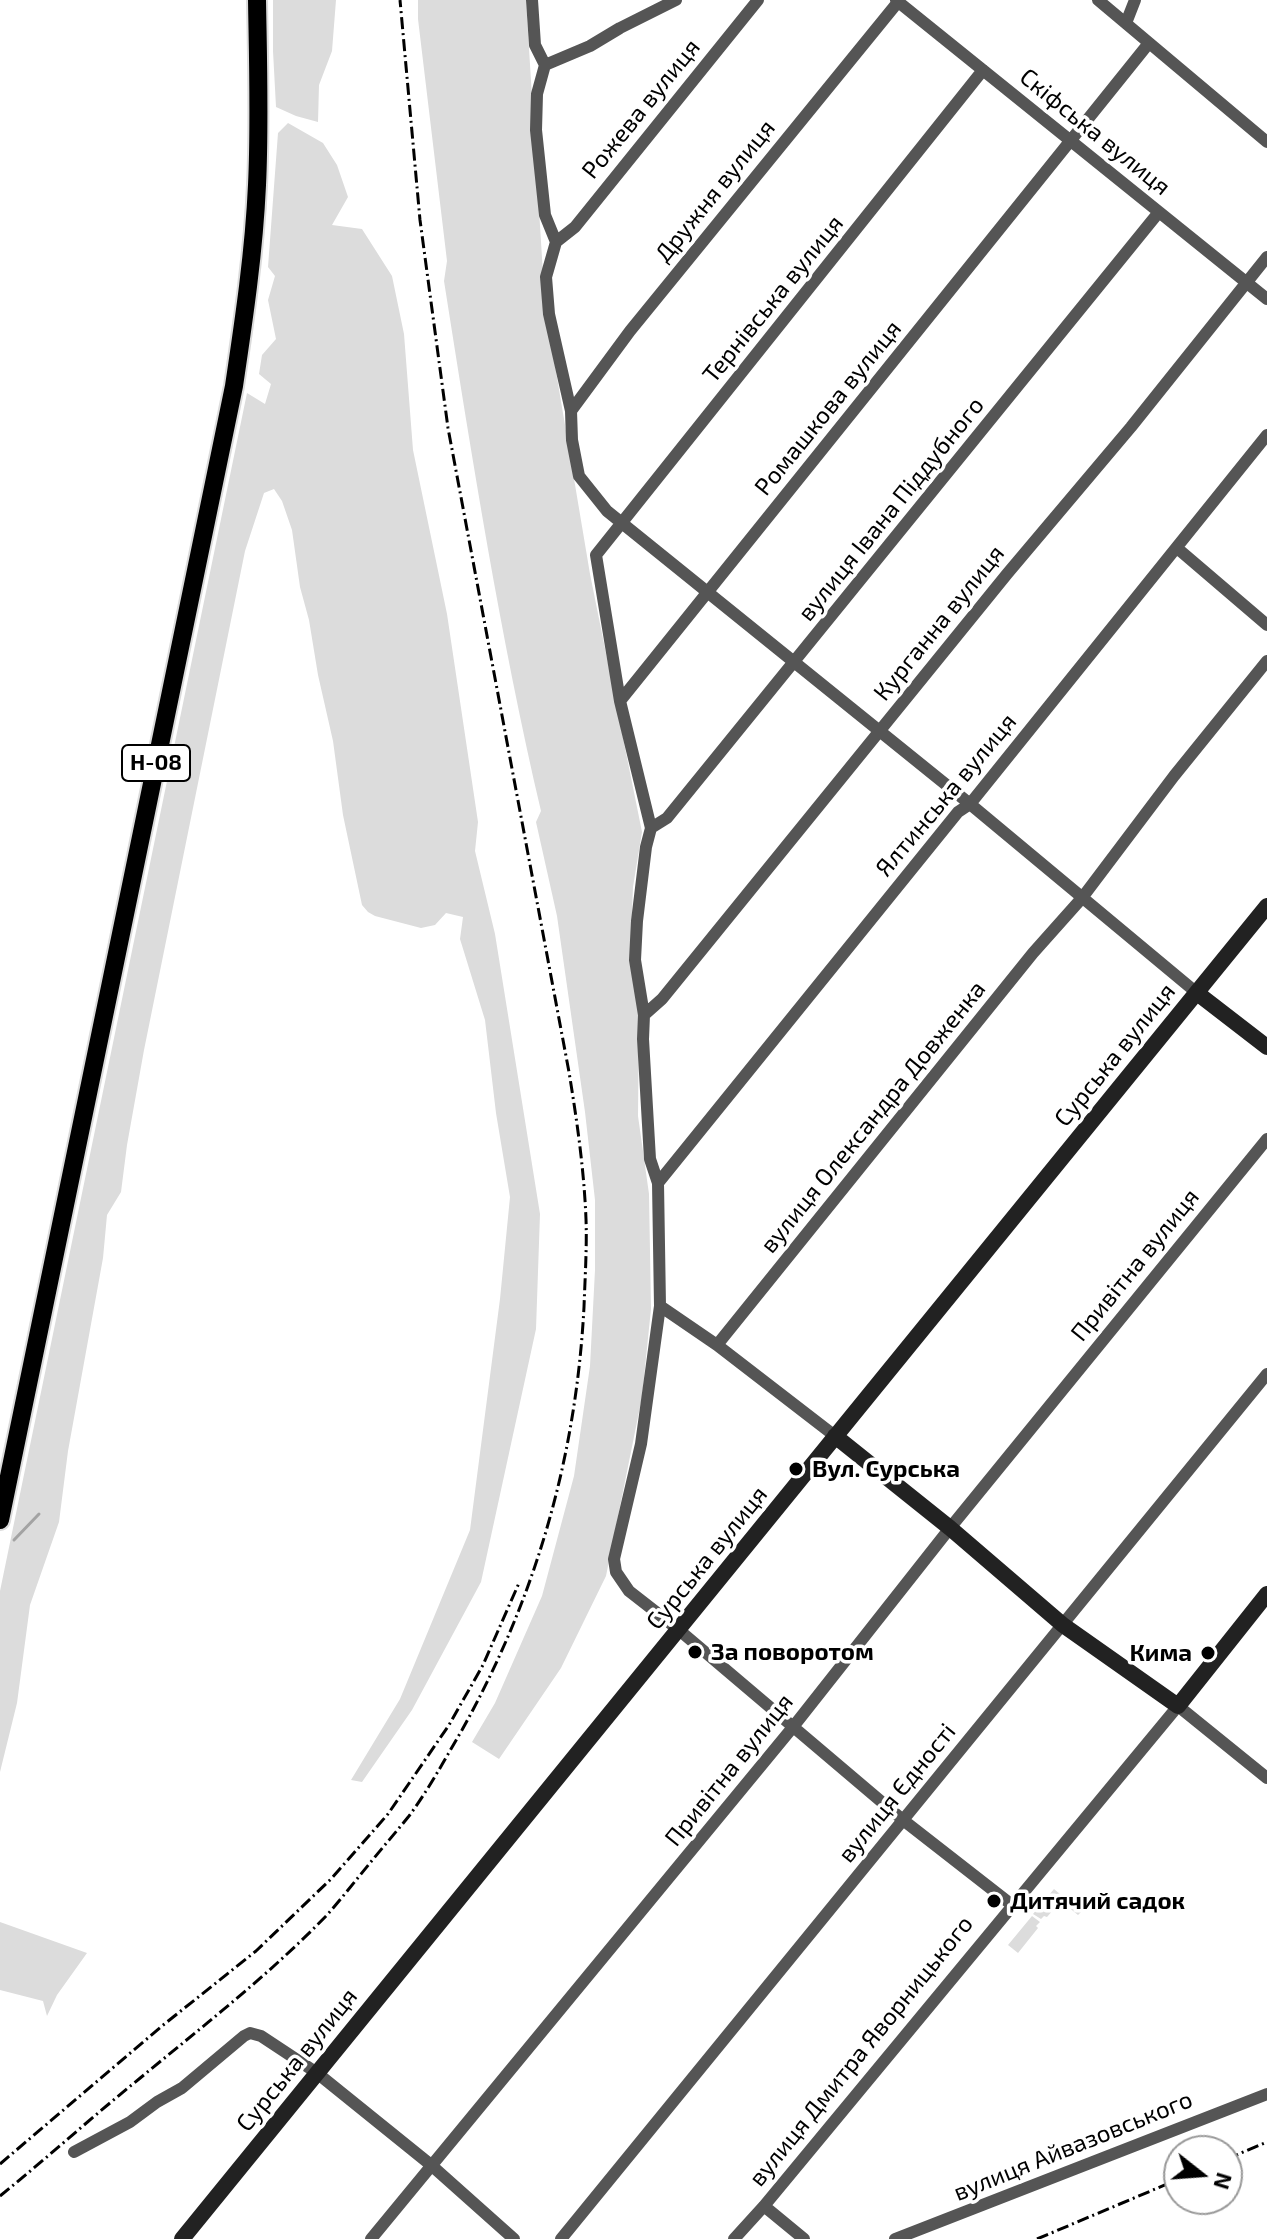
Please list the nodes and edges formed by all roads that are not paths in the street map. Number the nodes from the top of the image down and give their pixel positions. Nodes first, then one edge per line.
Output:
1 (257, 0) edge
2 (532, 0) edge
3 (676, 0) edge
4 (758, 0) edge
5 (1098, 0) edge
6 (1135, 0) edge
7 (897, 1) edge
8 (1126, 23) junction
9 (1149, 43) junction
10 (545, 65) junction
11 (983, 70) junction
12 (1070, 142) junction
13 (1267, 142) edge
14 (1159, 212) junction
15 (556, 242) junction
16 (1267, 257) edge
17 (1248, 282) junction
18 (1267, 299) edge
19 (571, 411) junction
20 (1267, 435) edge
21 (623, 523) junction
22 (1177, 548) junction
23 (709, 592) junction
24 (1267, 625) edge
25 (1267, 661) edge
26 (794, 663) junction
27 (620, 701) junction
28 (878, 732) junction
29 (970, 804) junction
30 (651, 828) junction
31 (1082, 898) junction
32 (1267, 906) edge
33 (1197, 993) junction
34 (644, 1015) junction
35 (1267, 1047) edge
36 (1267, 1139) edge
37 (658, 1183) junction
38 (660, 1306) junction
39 (717, 1345) junction
40 (1267, 1374) edge
41 (835, 1436) junction
42 (3, 1492) edge
43 (0, 1520) edge
44 (950, 1528) junction
45 (1267, 1594) edge
46 (1063, 1625) junction
47 (679, 1630) junction
48 (1178, 1706) junction
49 (793, 1727) junction
50 (1267, 1778) edge
51 (903, 1820) junction
52 (1012, 1905) junction
53 (317, 2073) junction
54 (1267, 2094) edge
55 (74, 2152) dead end
56 (431, 2165) junction
57 (764, 2206) junction
58 (182, 2239) edge
59 (371, 2239) edge
60 (514, 2239) edge
61 (561, 2239) edge
62 (734, 2239) edge
63 (804, 2239) edge
64 (895, 2239) edge

1 - 42 main road, Н-08
2 - 10 street
3 - 10 street
4 - 15 street, Рожева вулиця
5 - 8 street
6 - 8 street
7 - 11 street, Скіфська вулиця
7 - 19 street, Дружня вулиця
8 - 9 street
9 - 12 street, Ромашкова вулиця
9 - 13 street
10 - 15 street
11 - 12 street, Скіфська вулиця
11 - 21 street, Тернівська вулиця
12 - 14 street, Скіфська вулиця
12 - 23 street, Ромашкова вулиця
14 - 17 street, Скіфська вулиця
14 - 26 street, вулиця Івана Піддубного
15 - 19 street
16 - 17 street, Курганна вулиця
17 - 18 street, Скіфська вулиця
17 - 28 street, Курганна вулиця
19 - 21 street
20 - 22 street, Ялтинська вулиця
21 - 23 street
21 - 27 street, Тернівська вулиця
22 - 24 street
22 - 29 street, Ялтинська вулиця
23 - 26 street
23 - 27 street, Ромашкова вулиця
25 - 31 street, вулиця Олександра Довженка
26 - 28 street
26 - 30 street, вулиця Івана Піддубного
27 - 30 street
28 - 29 street
28 - 34 street, Курганна вулиця
29 - 31 street
29 - 37 street, Ялтинська вулиця
30 - 34 street
31 - 33 street
31 - 39 street, вулиця Олександра Довженка
32 - 33 street, Сурська вулиця
33 - 35 street
33 - 41 street, Сурська вулиця
34 - 37 street
36 - 44 street, Привітна вулиця
37 - 38 street
38 - 39 street
38 - 47 street
39 - 41 street
40 - 46 street, вулиця Єдності
41 - 44 street
41 - 47 street, Сурська вулиця
42 - 43 main road, Н-08
44 - 46 street
44 - 49 street, Привітна вулиця
45 - 48 street, вулиця Дмитра Яворницького
46 - 48 street
46 - 51 street, вулиця Єдності
47 - 49 street
47 - 53 street, Сурська вулиця
48 - 50 street
48 - 52 street, вулиця Дмитра Яворницького
49 - 51 street
49 - 56 street, Привітна вулиця
51 - 52 street
51 - 61 street, вулиця Єдності
52 - 57 street, вулиця Дмитра Яворницького
53 - 55 street
53 - 56 street
53 - 58 street, Сурська вулиця
54 - 64 street, вулиця Айвазовського
56 - 59 street, Привітна вулиця
56 - 60 street
57 - 62 street, вулиця Дмитра Яворницького
57 - 63 street

